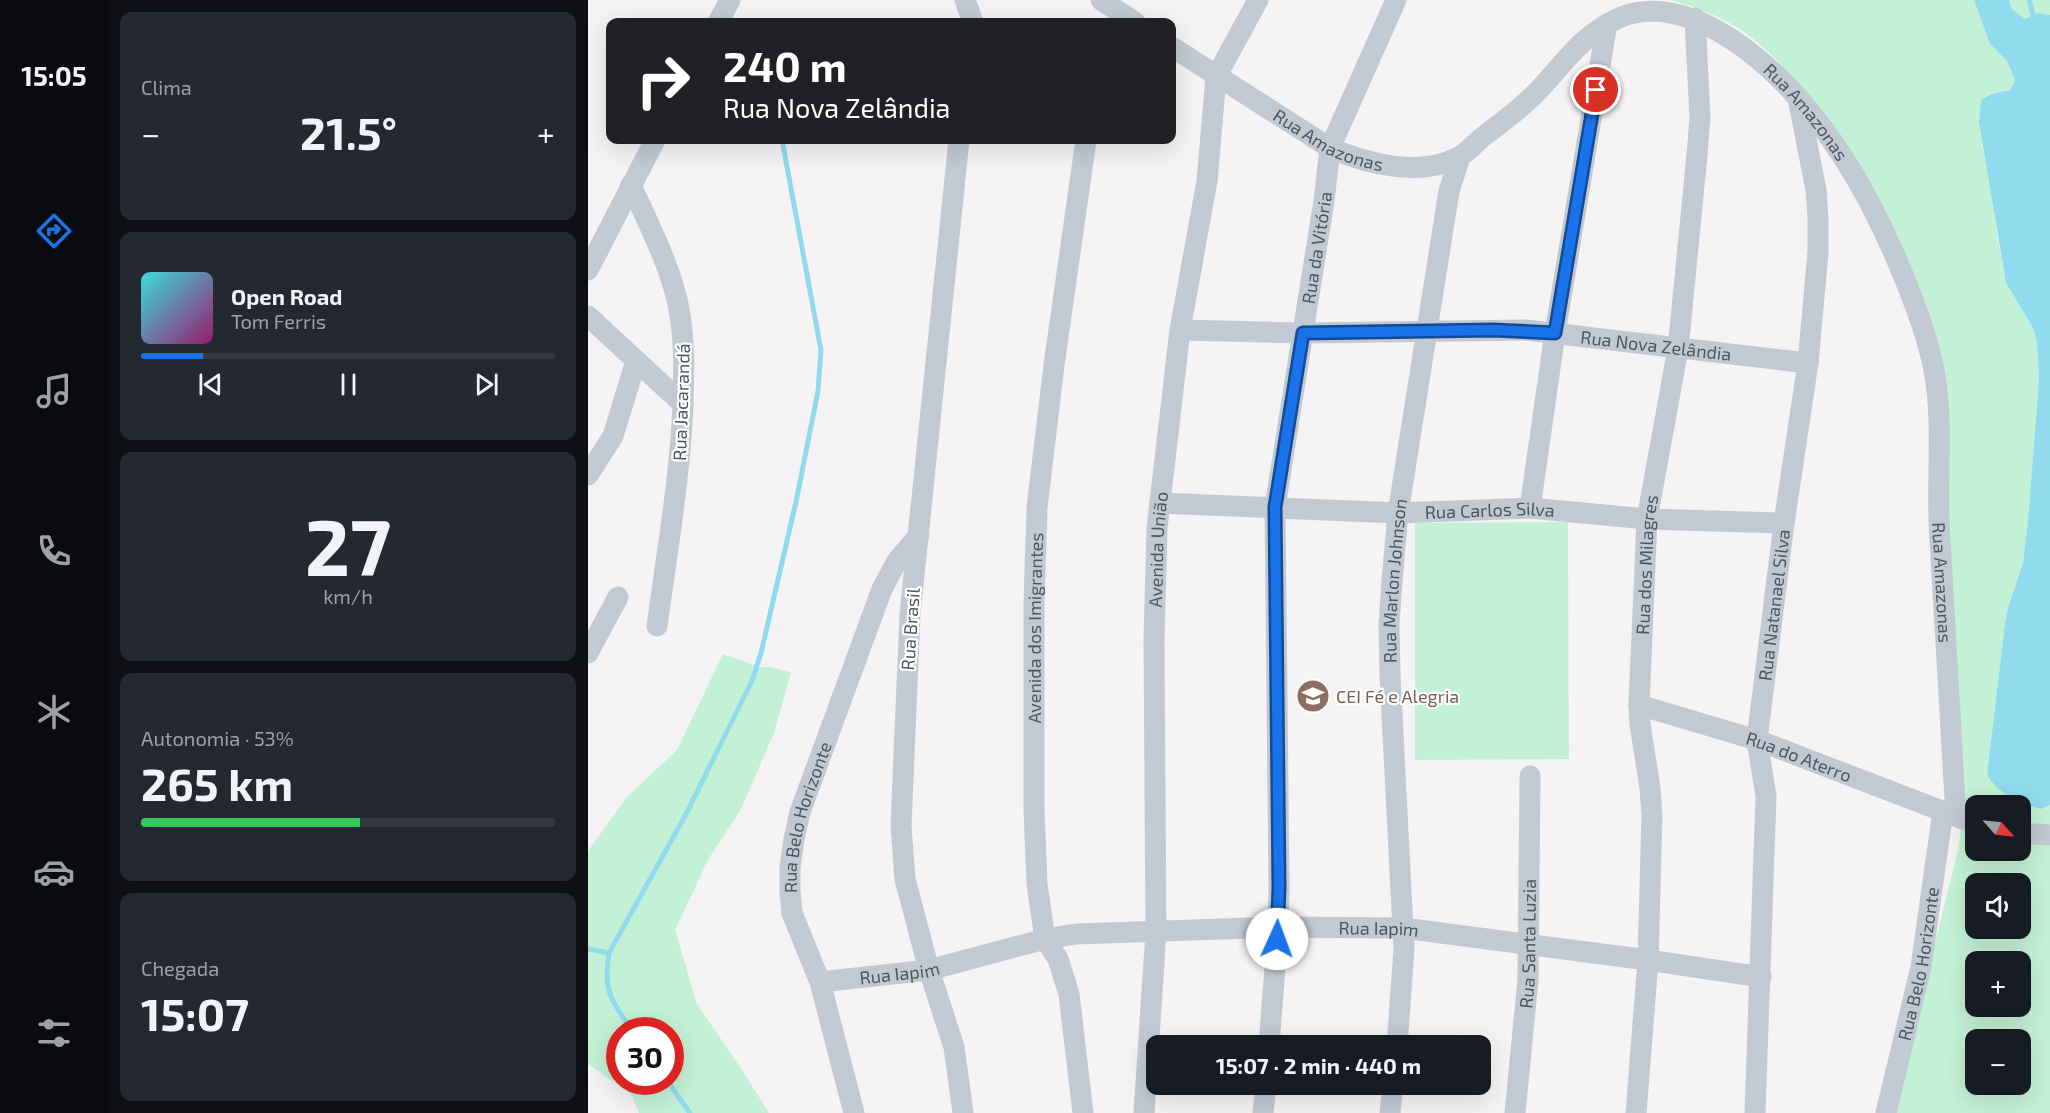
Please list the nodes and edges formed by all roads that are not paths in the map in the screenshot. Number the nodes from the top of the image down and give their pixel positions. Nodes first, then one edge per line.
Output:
1 (730, 0) edge
2 (965, 0) edge
3 (1258, 0) edge
4 (1396, 0) edge
5 (1104, 6) edge
6 (720, 18) edge
7 (971, 18) edge
8 (1127, 18) edge
9 (1695, 18) junction
10 (1607, 24) junction
11 (1176, 50) edge
12 (1216, 77) junction
13 (1798, 99) junction
14 (654, 144) edge
15 (959, 144) edge
16 (1085, 144) edge
17 (1330, 148) junction
18 (1460, 157) junction
19 (631, 185) junction
20 (588, 270) edge
21 (588, 316) edge
22 (1180, 330) junction
23 (1427, 332) junction
24 (1303, 333) junction
25 (1555, 333) junction
26 (1678, 349) junction
27 (636, 361) junction
28 (1808, 363) junction
29 (683, 404) junction
30 (588, 475) edge
31 (1160, 503) junction
32 (1275, 507) junction
33 (1530, 508) junction
34 (1398, 513) junction
35 (1647, 519) junction
36 (1784, 523) junction
37 (919, 535) junction
38 (618, 597) dead end
39 (657, 626) dead end
40 (588, 653) edge
41 (1639, 705) junction
42 (1756, 740) junction
43 (1530, 776) dead end
44 (1958, 817) edge
45 (2031, 834) edge
46 (2050, 835) edge
47 (1278, 927) junction
48 (1403, 928) junction
49 (1156, 931) junction
50 (1045, 939) junction
51 (1529, 944) junction
52 (1648, 960) junction
53 (929, 970) junction
54 (1761, 977) junction
55 (820, 982) junction
56 (1270, 1035) edge
57 (1398, 1035) edge
58 (1265, 1095) edge
59 (1392, 1095) edge
60 (854, 1113) edge
61 (963, 1113) edge
62 (1083, 1113) edge
63 (1144, 1113) edge
64 (1263, 1113) edge
65 (1390, 1113) edge
66 (1515, 1113) edge
67 (1636, 1113) edge
68 (1755, 1113) edge
69 (1886, 1113) edge

1 - 6 street
2 - 7 street
3 - 12 street, Avenida União
4 - 17 street, Rua da Vitória
5 - 8 street
9 - 10 street, Rua Amazonas
9 - 13 street, Rua Amazonas
9 - 26 street, Rua dos Milagres
10 - 18 street, Rua Amazonas
10 - 25 street
11 - 12 street, Rua Amazonas
12 - 17 street, Rua Amazonas
12 - 22 street, Avenida União
13 - 28 street, Rua Natanael Silva
13 - 44 street, Rua Amazonas
14 - 19 street
15 - 37 street, Rua Brasil
16 - 50 street, Avenida dos Imigrantes
17 - 18 street, Rua Amazonas
17 - 24 street, Rua da Vitória
18 - 23 street, Rua Marlon Johnson
19 - 20 street
19 - 29 street, Rua Jacarandá
21 - 27 street
22 - 24 street, Rua Nova Zelândia
22 - 31 street, Avenida União
23 - 24 street, Rua Nova Zelândia
23 - 25 street, Rua Nova Zelândia
23 - 34 street, Rua Marlon Johnson
24 - 32 street, Rua da Vitória
25 - 26 street, Rua Nova Zelândia
25 - 33 street
26 - 28 street, Rua Nova Zelândia
26 - 35 street, Rua dos Milagres
27 - 29 street
27 - 30 street
28 - 36 street, Rua Natanael Silva
29 - 39 street, Rua Jacarandá
31 - 32 street, Rua Carlos Silva
31 - 49 street, Avenida União
32 - 34 street, Rua Carlos Silva
32 - 47 street, Rua da Vitória
33 - 34 street, Rua Carlos Silva
33 - 35 street, Rua Carlos Silva
34 - 48 street, Rua Marlon Johnson
35 - 36 street, Rua Carlos Silva
35 - 41 street, Rua dos Milagres
36 - 42 street, Rua Natanael Silva
37 - 53 street, Rua Brasil
37 - 55 street, Rua Belo Horizonte
38 - 40 street
41 - 42 street, Rua do Aterro
41 - 52 street, Rua dos Milagres
42 - 44 street, Rua do Aterro
42 - 54 street, Rua Natanael Silva
43 - 51 street, Rua Santa Luzia
44 - 69 street, Rua Belo Horizonte
45 - 46 street
47 - 48 street, Rua Iapim
47 - 49 street, Rua Iapim
47 - 56 street, Rua da Vitória
48 - 51 street, Rua Iapim
48 - 57 street, Rua Marlon Johnson
49 - 50 street, Rua Iapim
49 - 63 street, Avenida União
50 - 53 street, Rua Iapim
50 - 62 street, Avenida dos Imigrantes
51 - 52 street, Rua Iapim
51 - 66 street, Rua Santa Luzia
52 - 54 street, Rua Iapim
52 - 67 street, Rua dos Milagres
53 - 55 street, Rua Iapim
53 - 61 street, Rua Brasil
54 - 68 street, Rua Natanael Silva
55 - 60 street, Rua Belo Horizonte
58 - 64 street
59 - 65 street

